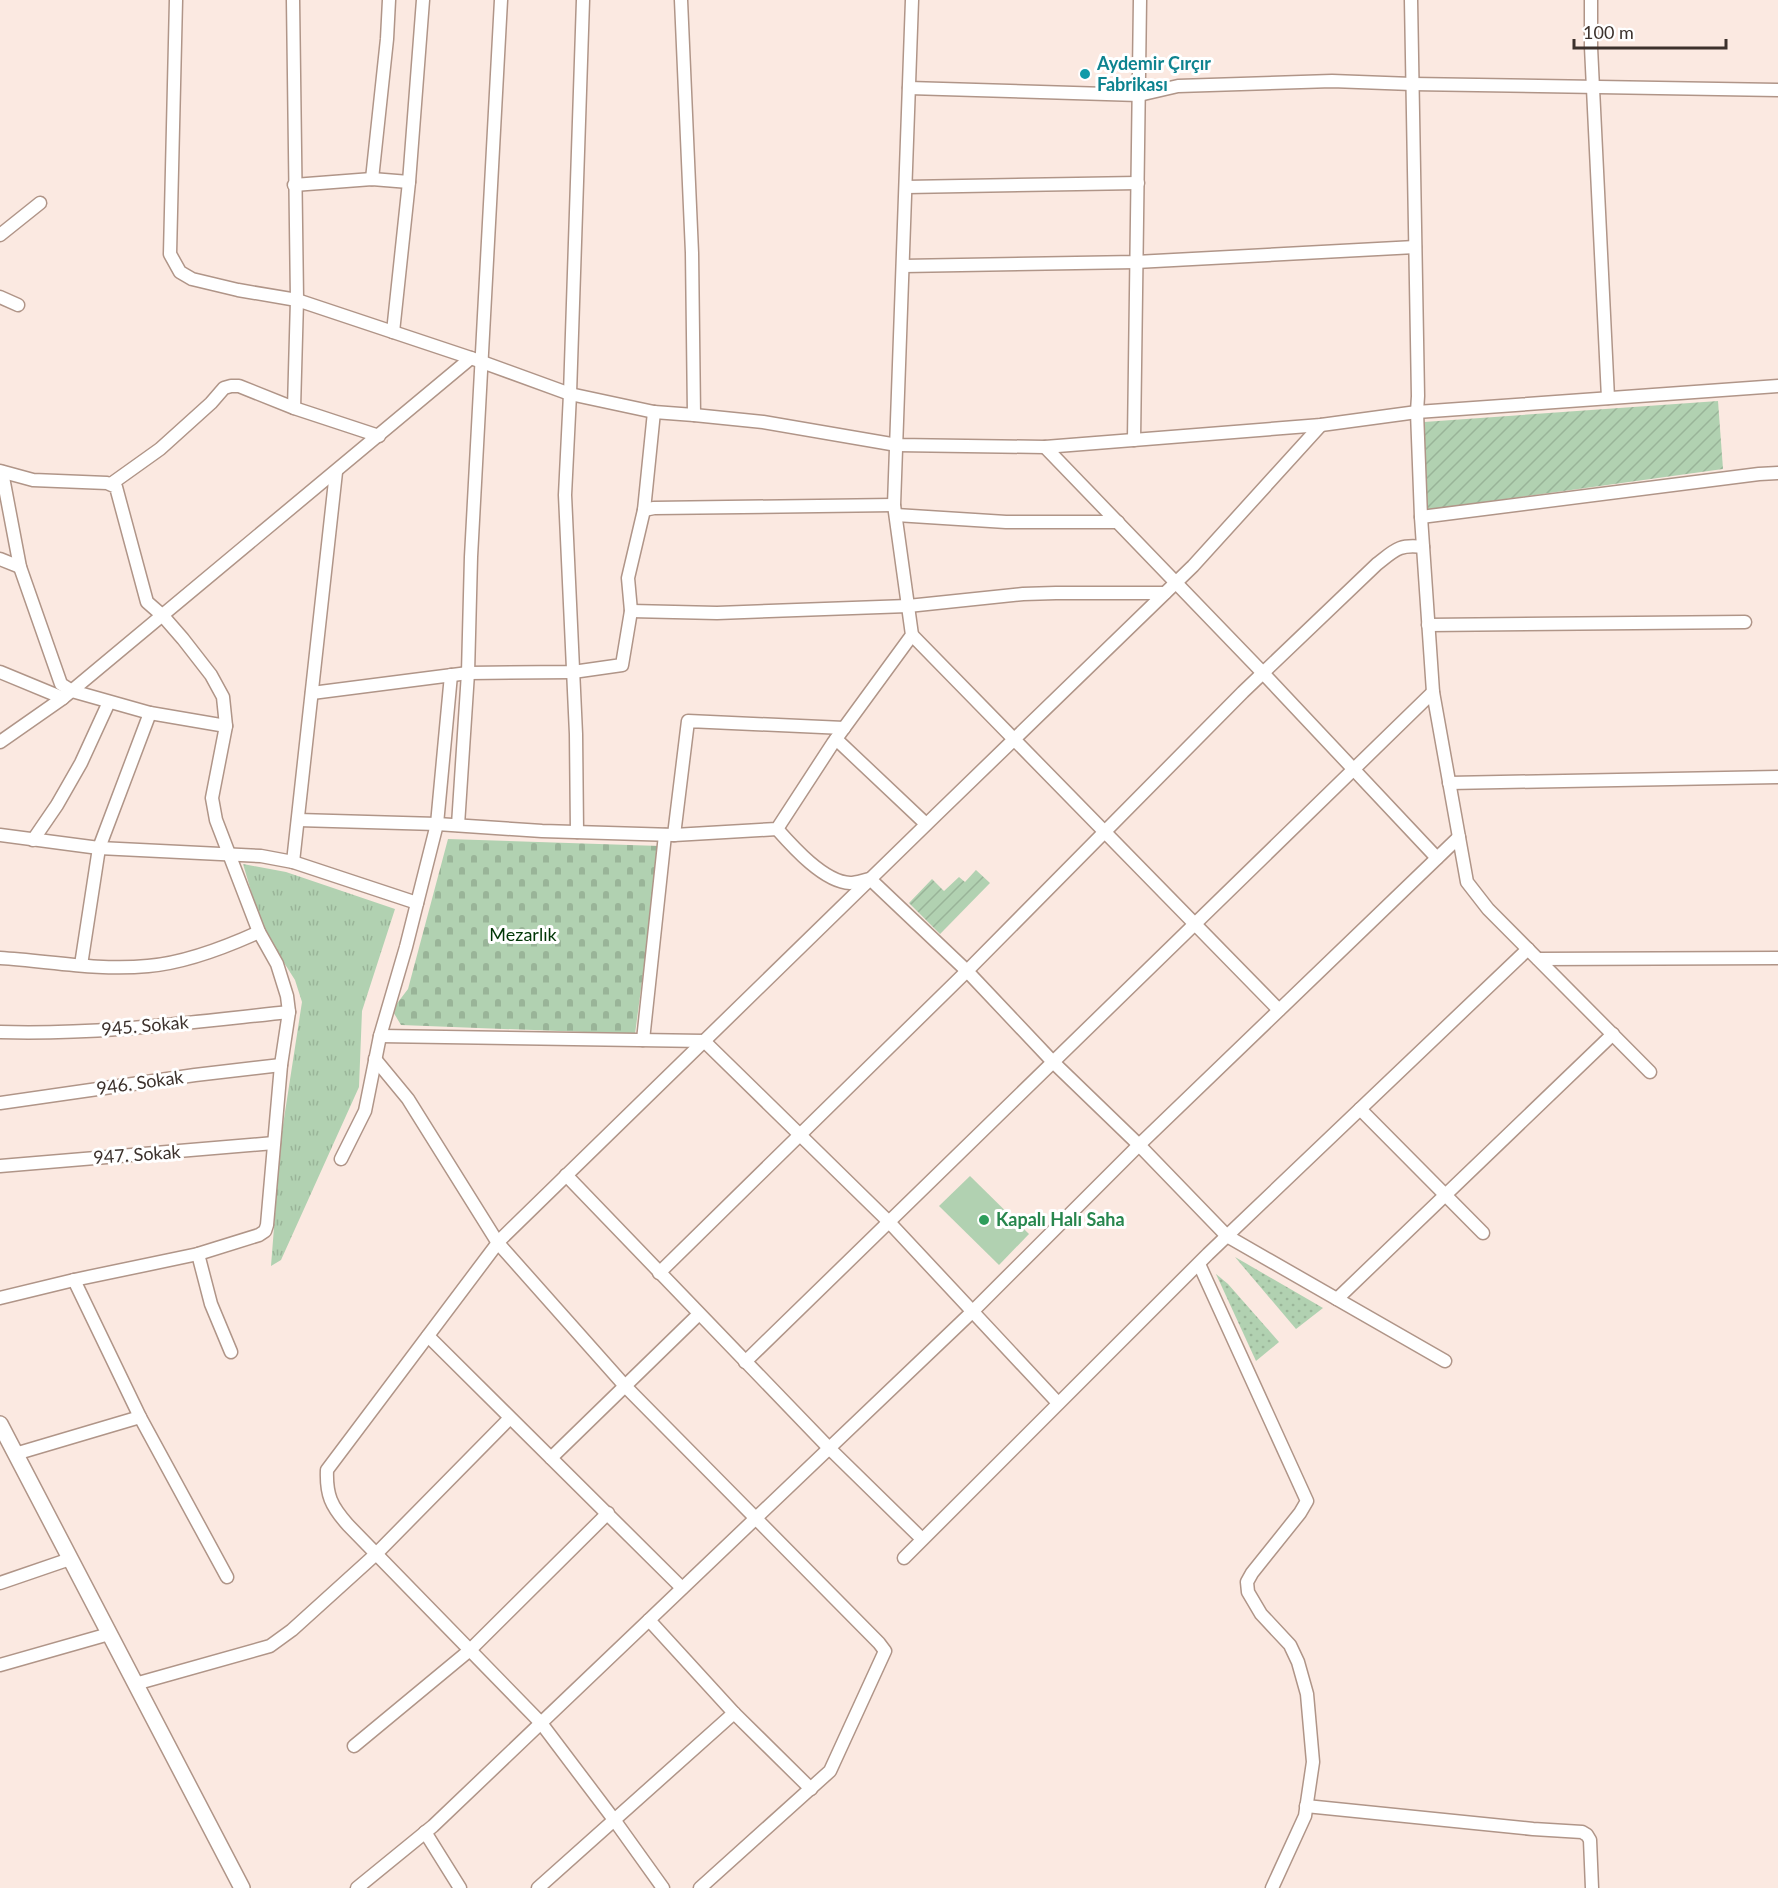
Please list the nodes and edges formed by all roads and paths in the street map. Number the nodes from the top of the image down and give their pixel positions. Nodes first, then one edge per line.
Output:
1 (176, 0) edge
2 (293, 0) edge
3 (389, 0) edge
4 (423, 0) edge
5 (501, 0) edge
6 (583, 0) edge
7 (681, 0) edge
8 (912, 0) edge
9 (1140, 0) edge
10 (1411, 0) edge
11 (1591, 0) edge
12 (1412, 84) junction
13 (909, 88) junction
14 (1593, 88) junction
15 (1778, 90) edge
16 (1139, 95) junction
17 (372, 179) junction
18 (409, 182) junction
19 (1138, 183) junction
20 (294, 185) junction
21 (906, 187) junction
22 (40, 203) dead end
23 (0, 235) edge
24 (1415, 247) junction
25 (1136, 262) junction
26 (903, 266) junction
27 (0, 297) edge
28 (297, 300) junction
29 (18, 305) dead end
30 (393, 332) junction
31 (477, 360) junction
32 (1778, 386) edge
33 (570, 394) junction
34 (1608, 398) junction
35 (294, 408) junction
36 (654, 412) junction
37 (1417, 412) junction
38 (694, 415) junction
39 (1321, 426) junction
40 (379, 436) junction
41 (1134, 440) junction
42 (897, 445) junction
43 (1045, 447) junction
44 (1, 472) edge
45 (336, 472) junction
46 (1778, 473) edge
47 (111, 484) junction
48 (644, 510) junction
49 (895, 510) junction
50 (1420, 517) junction
51 (1118, 522) junction
52 (1423, 547) junction
53 (0, 559) edge
54 (20, 567) junction
55 (1175, 584) junction
56 (1165, 593) junction
57 (908, 606) junction
58 (631, 611) junction
59 (163, 616) junction
60 (1745, 622) dead end
61 (1428, 625) junction
62 (912, 635) junction
63 (0, 672) edge
64 (573, 672) junction
65 (468, 673) junction
66 (1263, 673) junction
67 (451, 675) junction
68 (1433, 692) junction
69 (312, 693) junction
70 (68, 695) junction
71 (109, 702) junction
72 (150, 713) junction
73 (226, 726) junction
74 (844, 728) junction
75 (836, 739) junction
76 (1014, 739) junction
77 (0, 742) edge
78 (1352, 770) junction
79 (1778, 777) edge
80 (1449, 783) junction
81 (298, 820) junction
82 (437, 824) junction
83 (926, 824) junction
84 (458, 825) junction
85 (777, 829) junction
86 (577, 832) junction
87 (1106, 832) junction
88 (670, 835) junction
89 (0, 836) edge
90 (1459, 837) junction
91 (33, 840) junction
92 (99, 848) junction
93 (228, 853) junction
94 (1437, 858) junction
95 (293, 862) junction
96 (870, 879) junction
97 (417, 903) junction
98 (1193, 924) junction
99 (259, 932) junction
100 (1528, 949) junction
101 (0, 958) edge
102 (1778, 958) edge
103 (1538, 960) junction
104 (81, 965) junction
105 (967, 971) junction
106 (1279, 1010) junction
107 (289, 1012) junction
108 (0, 1032) edge
109 (1613, 1034) junction
110 (380, 1036) junction
111 (643, 1040) junction
112 (704, 1041) junction
113 (375, 1059) junction
114 (1053, 1062) junction
115 (281, 1065) junction
116 (1650, 1072) dead end
117 (0, 1103) edge
118 (1360, 1109) junction
119 (800, 1134) junction
120 (274, 1143) junction
121 (1139, 1145) junction
122 (341, 1159) dead end
123 (0, 1166) edge
124 (566, 1175) junction
125 (1445, 1194) junction
126 (889, 1222) junction
127 (1483, 1233) dead end
128 (1227, 1236) junction
129 (498, 1243) junction
130 (198, 1254) junction
131 (1199, 1264) junction
132 (659, 1273) junction
133 (74, 1280) junction
134 (0, 1298) edge
135 (1337, 1299) junction
136 (972, 1312) junction
137 (699, 1314) junction
138 (428, 1336) junction
139 (231, 1352) dead end
140 (1445, 1361) dead end
141 (745, 1362) junction
142 (625, 1386) junction
143 (1058, 1403) junction
144 (140, 1417) junction
145 (507, 1421) dead end
146 (0, 1424) edge
147 (829, 1448) junction
148 (15, 1454) junction
149 (551, 1458) junction
150 (608, 1513) junction
151 (755, 1519) junction
152 (922, 1539) junction
153 (376, 1554) junction
154 (903, 1558) dead end
155 (70, 1559) junction
156 (227, 1577) dead end
157 (0, 1582) edge
158 (682, 1588) junction
159 (649, 1620) junction
160 (108, 1634) junction
161 (470, 1650) junction
162 (0, 1665) edge
163 (135, 1684) junction
164 (734, 1713) junction
165 (541, 1723) junction
166 (354, 1746) dead end
167 (811, 1789) junction
168 (1306, 1806) junction
169 (615, 1821) junction
170 (425, 1832) junction
171 (242, 1888) edge
172 (357, 1888) edge
173 (460, 1888) edge
174 (538, 1888) edge
175 (663, 1888) edge
176 (700, 1888) edge
177 (1272, 1888) edge
178 (1592, 1888) edge

1 - 28 street
2 - 20 street
3 - 17 street
4 - 18 street
5 - 31 street
6 - 33 street
7 - 38 street
8 - 13 street
9 - 16 street
10 - 12 street
11 - 14 street
12 - 14 street
12 - 16 street
12 - 24 street
13 - 16 street
13 - 21 street
14 - 15 street
14 - 34 street
16 - 19 street
17 - 18 street
17 - 20 street
18 - 30 street
19 - 21 street
19 - 25 street
20 - 28 street
21 - 26 street
22 - 23 street
24 - 25 street
24 - 37 street
25 - 26 street
25 - 41 street
26 - 42 street
27 - 29 street
28 - 30 street
28 - 35 street
30 - 31 street
31 - 33 street
31 - 40 street
31 - 65 street
32 - 34 street
33 - 36 street
33 - 64 street
34 - 37 street
35 - 40 street
35 - 47 street
36 - 38 street
36 - 48 street
37 - 39 street
37 - 50 street
38 - 42 street
39 - 41 street
39 - 55 street
40 - 45 street
41 - 43 street
42 - 43 street
42 - 49 street
43 - 51 street
44 - 47 street
44 - 54 street
45 - 59 street
45 - 69 street
46 - 50 street
47 - 59 street
48 - 49 street
48 - 58 street
49 - 51 street
49 - 57 street
50 - 52 street
51 - 55 street
52 - 61 street
52 - 66 street
53 - 54 street
54 - 70 street
55 - 56 street
55 - 66 street
56 - 57 street
56 - 76 street
57 - 58 street
57 - 62 street
58 - 64 street
59 - 70 street
59 - 73 street
60 - 61 street
61 - 68 street
62 - 74 street
62 - 76 street
63 - 70 street
64 - 65 street
64 - 86 street
65 - 67 street
65 - 84 street
66 - 78 street
66 - 87 street
67 - 69 street
67 - 82 street
68 - 78 street
68 - 80 street
69 - 81 street
70 - 71 street
70 - 77 street
71 - 72 street
71 - 91 street
72 - 73 street
72 - 92 street
73 - 93 street
74 - 75 street
74 - 88 street
75 - 83 street
75 - 85 street
76 - 83 street
76 - 87 street
78 - 94 street
78 - 98 street
79 - 80 street
80 - 90 street
81 - 82 street
81 - 95 street
82 - 84 street
82 - 97 street
83 - 96 street
84 - 86 street
85 - 88 street
85 - 96 street
86 - 88 street
87 - 98 street
87 - 105 street
88 - 111 street
89 - 91 street
90 - 94 street
90 - 100 street
91 - 92 street
92 - 93 street
92 - 104 street
93 - 95 street
93 - 99 street
94 - 106 street
95 - 97 street
96 - 105 street
96 - 112 street
97 - 110 street
98 - 106 street
98 - 114 street
99 - 104 street
99 - 107 street
100 - 103 street
100 - 118 street
101 - 104 street
102 - 103 street
103 - 109 street
105 - 114 street
105 - 119 street
106 - 121 street
107 - 108 street, 945. Sokak
107 - 115 street
109 - 116 street
109 - 125 street
110 - 111 street
110 - 113 street
111 - 112 street
112 - 119 street
112 - 124 street
113 - 122 street
113 - 129 street
114 - 121 street
114 - 126 street
115 - 117 street, 946. Sokak
115 - 120 street
118 - 125 street
118 - 128 street
119 - 126 street
119 - 132 street
120 - 123 street, 947. Sokak
120 - 130 street
121 - 128 street
121 - 136 street
124 - 129 street
124 - 132 street
125 - 127 street
125 - 135 street
126 - 136 street
126 - 141 street
128 - 131 street
128 - 135 street
129 - 138 street
129 - 142 street
130 - 133 street
130 - 139 street
131 - 143 street
131 - 168 street
132 - 137 street
133 - 134 street
133 - 144 street
135 - 140 street
136 - 143 street
136 - 147 street
137 - 141 street
137 - 142 street
138 - 149 street
138 - 153 street
141 - 147 street
142 - 149 street
142 - 151 street
143 - 152 street
144 - 148 street
144 - 156 street
145 - 153 street
146 - 148 street
147 - 151 street
147 - 152 street
148 - 155 street
149 - 150 street
150 - 158 street
150 - 161 street
151 - 158 street
151 - 167 street
152 - 154 street
153 - 161 street
153 - 163 street
155 - 157 street
155 - 160 street
158 - 159 street
159 - 164 street
159 - 165 street
160 - 162 street
160 - 163 street
161 - 165 street
161 - 166 street
163 - 171 street
164 - 167 street
164 - 169 street
165 - 169 street
165 - 170 street
167 - 176 street
168 - 177 street
168 - 178 street
169 - 174 street
169 - 175 street
170 - 172 street
170 - 173 street

